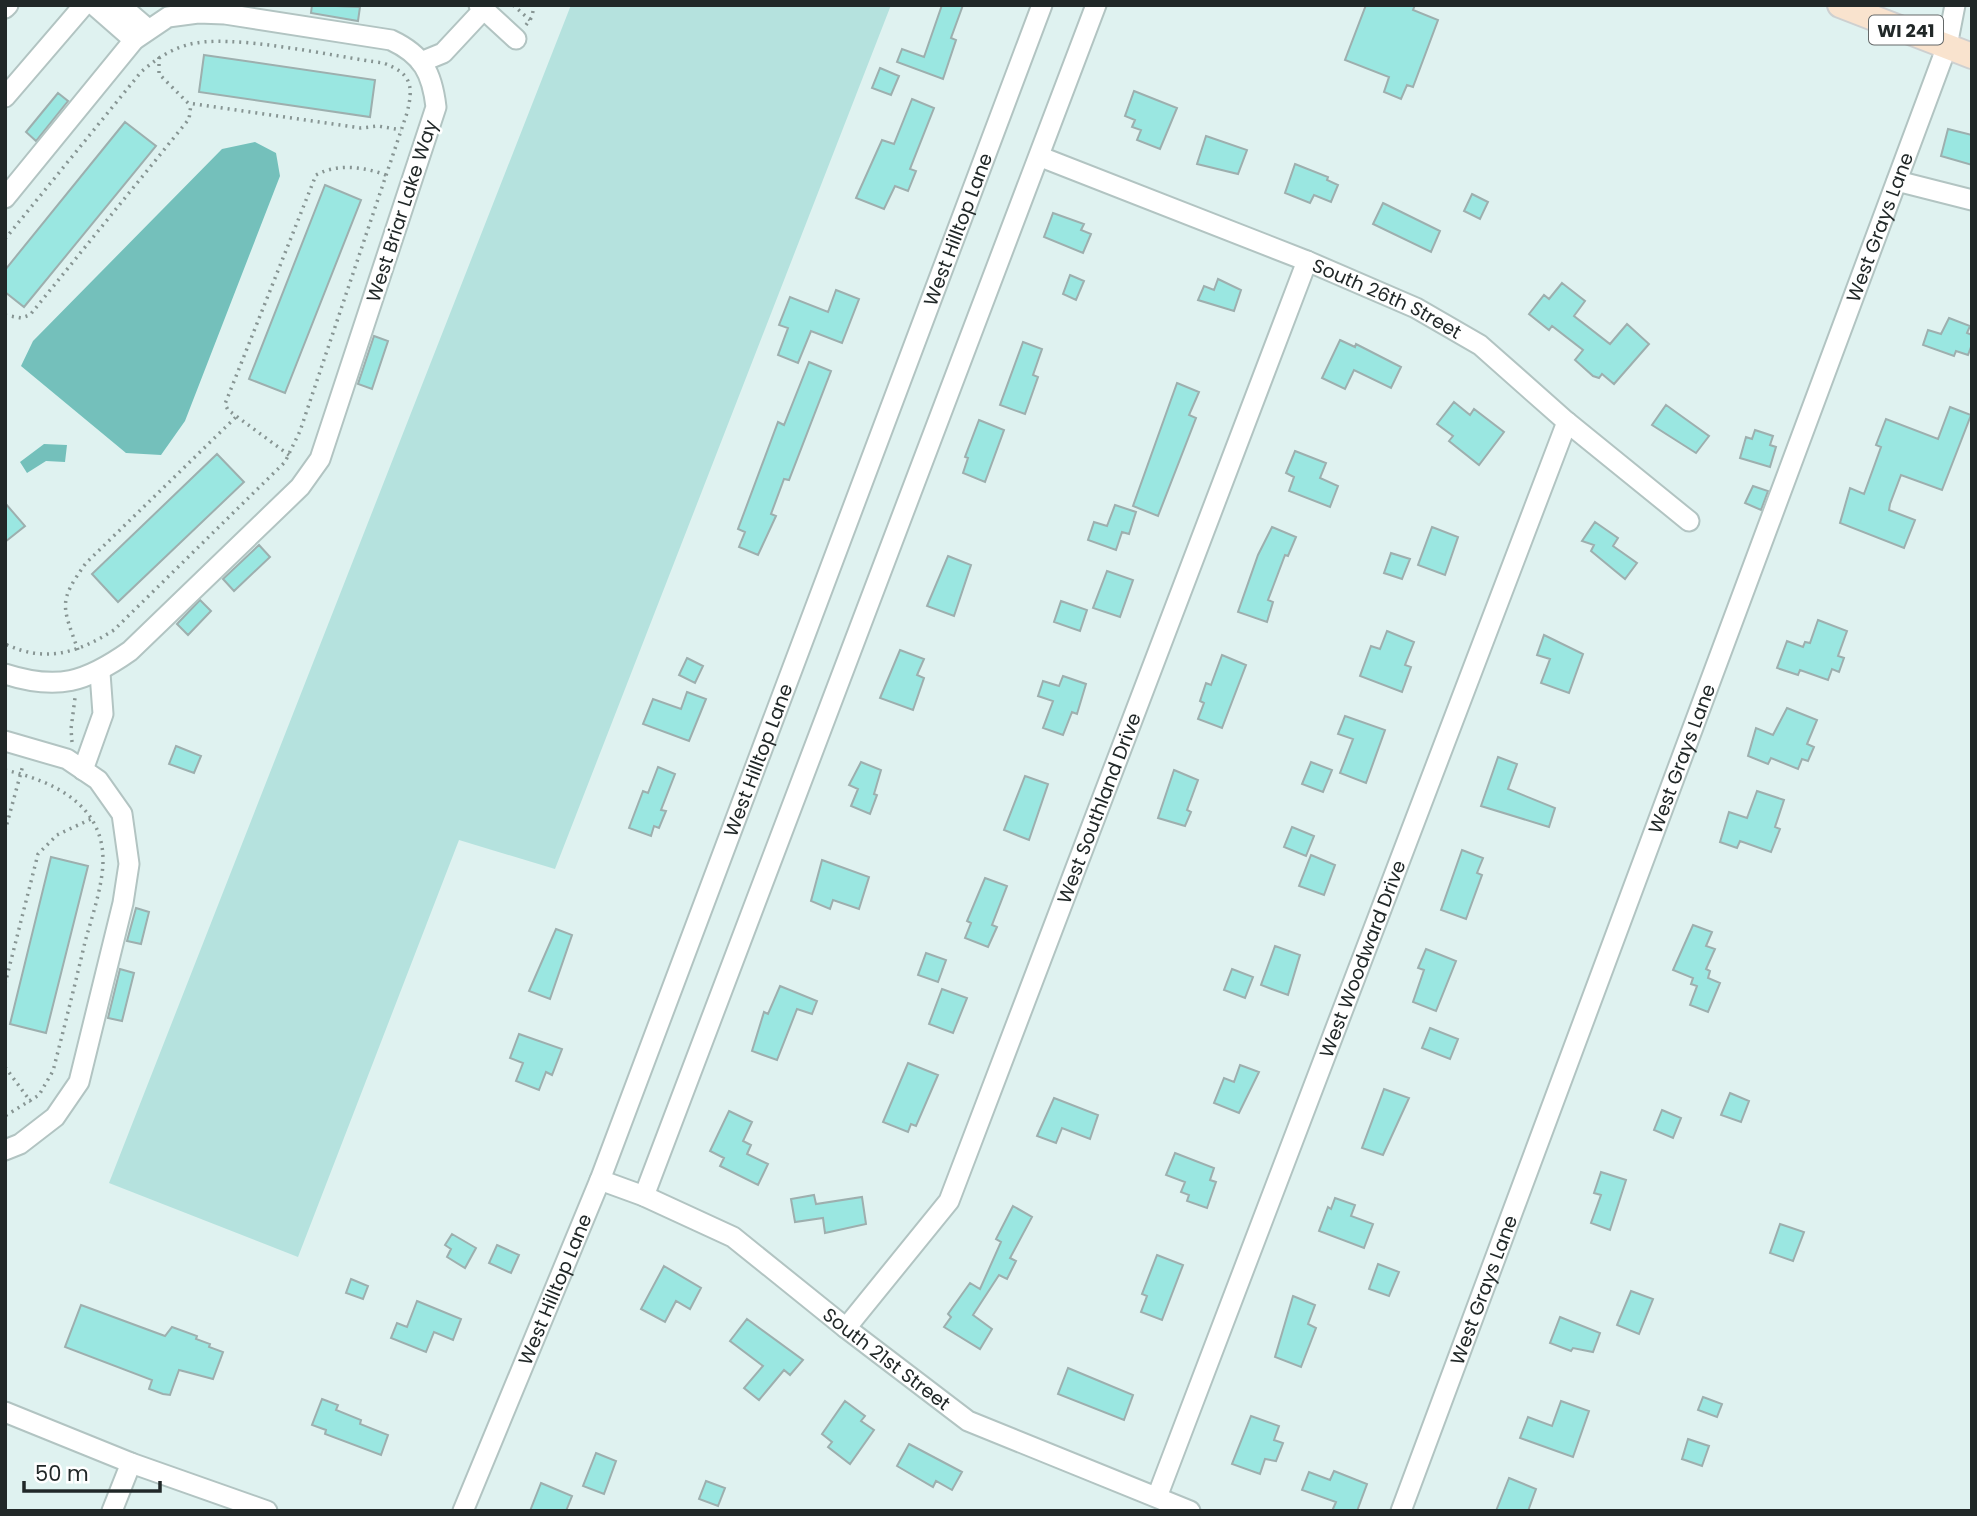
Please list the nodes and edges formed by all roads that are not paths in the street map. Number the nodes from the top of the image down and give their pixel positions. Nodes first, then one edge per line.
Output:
1 (84, 5) edge
2 (94, 5) edge
3 (120, 5) edge
4 (1042, 5) edge
5 (1096, 5) edge
6 (1840, 5) edge
7 (1955, 5) edge
8 (481, 7) edge
9 (141, 34) junction
10 (516, 39) dead end
11 (1947, 46) junction
12 (1972, 56) edge
13 (421, 62) junction
14 (5, 97) edge
15 (1041, 157) junction
16 (1897, 181) junction
17 (5, 198) edge
18 (1972, 200) edge
19 (1307, 261) junction
20 (1567, 422) junction
21 (1689, 521) dead end
22 (100, 673) junction
23 (5, 674) edge
24 (5, 741) edge
25 (83, 769) junction
26 (5, 1150) edge
27 (600, 1180) junction
28 (644, 1196) junction
29 (846, 1328) junction
30 (5, 1412) edge
31 (131, 1462) junction
32 (1157, 1497) junction
33 (112, 1511) edge
34 (267, 1511) edge
35 (463, 1511) edge
36 (1190, 1511) edge
37 (1401, 1511) edge

1 - 14 street
2 - 9 street
3 - 9 street
4 - 27 street, West Hilltop Lane
5 - 15 street
6 - 11 main road, WI 241
7 - 11 street, West Grays Lane
8 - 10 street
8 - 13 street
9 - 13 street, West Briar Lake Way
9 - 17 street, West Briar Lake Way
11 - 12 main road, WI 241
11 - 16 street, West Grays Lane
13 - 22 street, West Briar Lake Way
15 - 19 street, South 26th Street
15 - 28 street
16 - 18 street
16 - 37 street, West Grays Lane
19 - 20 street, South 26th Street
19 - 29 street, West Southland Drive
20 - 21 street, South 26th Street
20 - 32 street, West Woodward Drive
22 - 23 street, West Briar Lake Way
22 - 25 street
24 - 25 street
25 - 26 street
27 - 28 street, South 21st Street
27 - 35 street, West Hilltop Lane
28 - 29 street, South 21st Street
29 - 32 street, South 21st Street
30 - 31 street
31 - 33 street
31 - 34 street
32 - 36 street, South 21st Street

